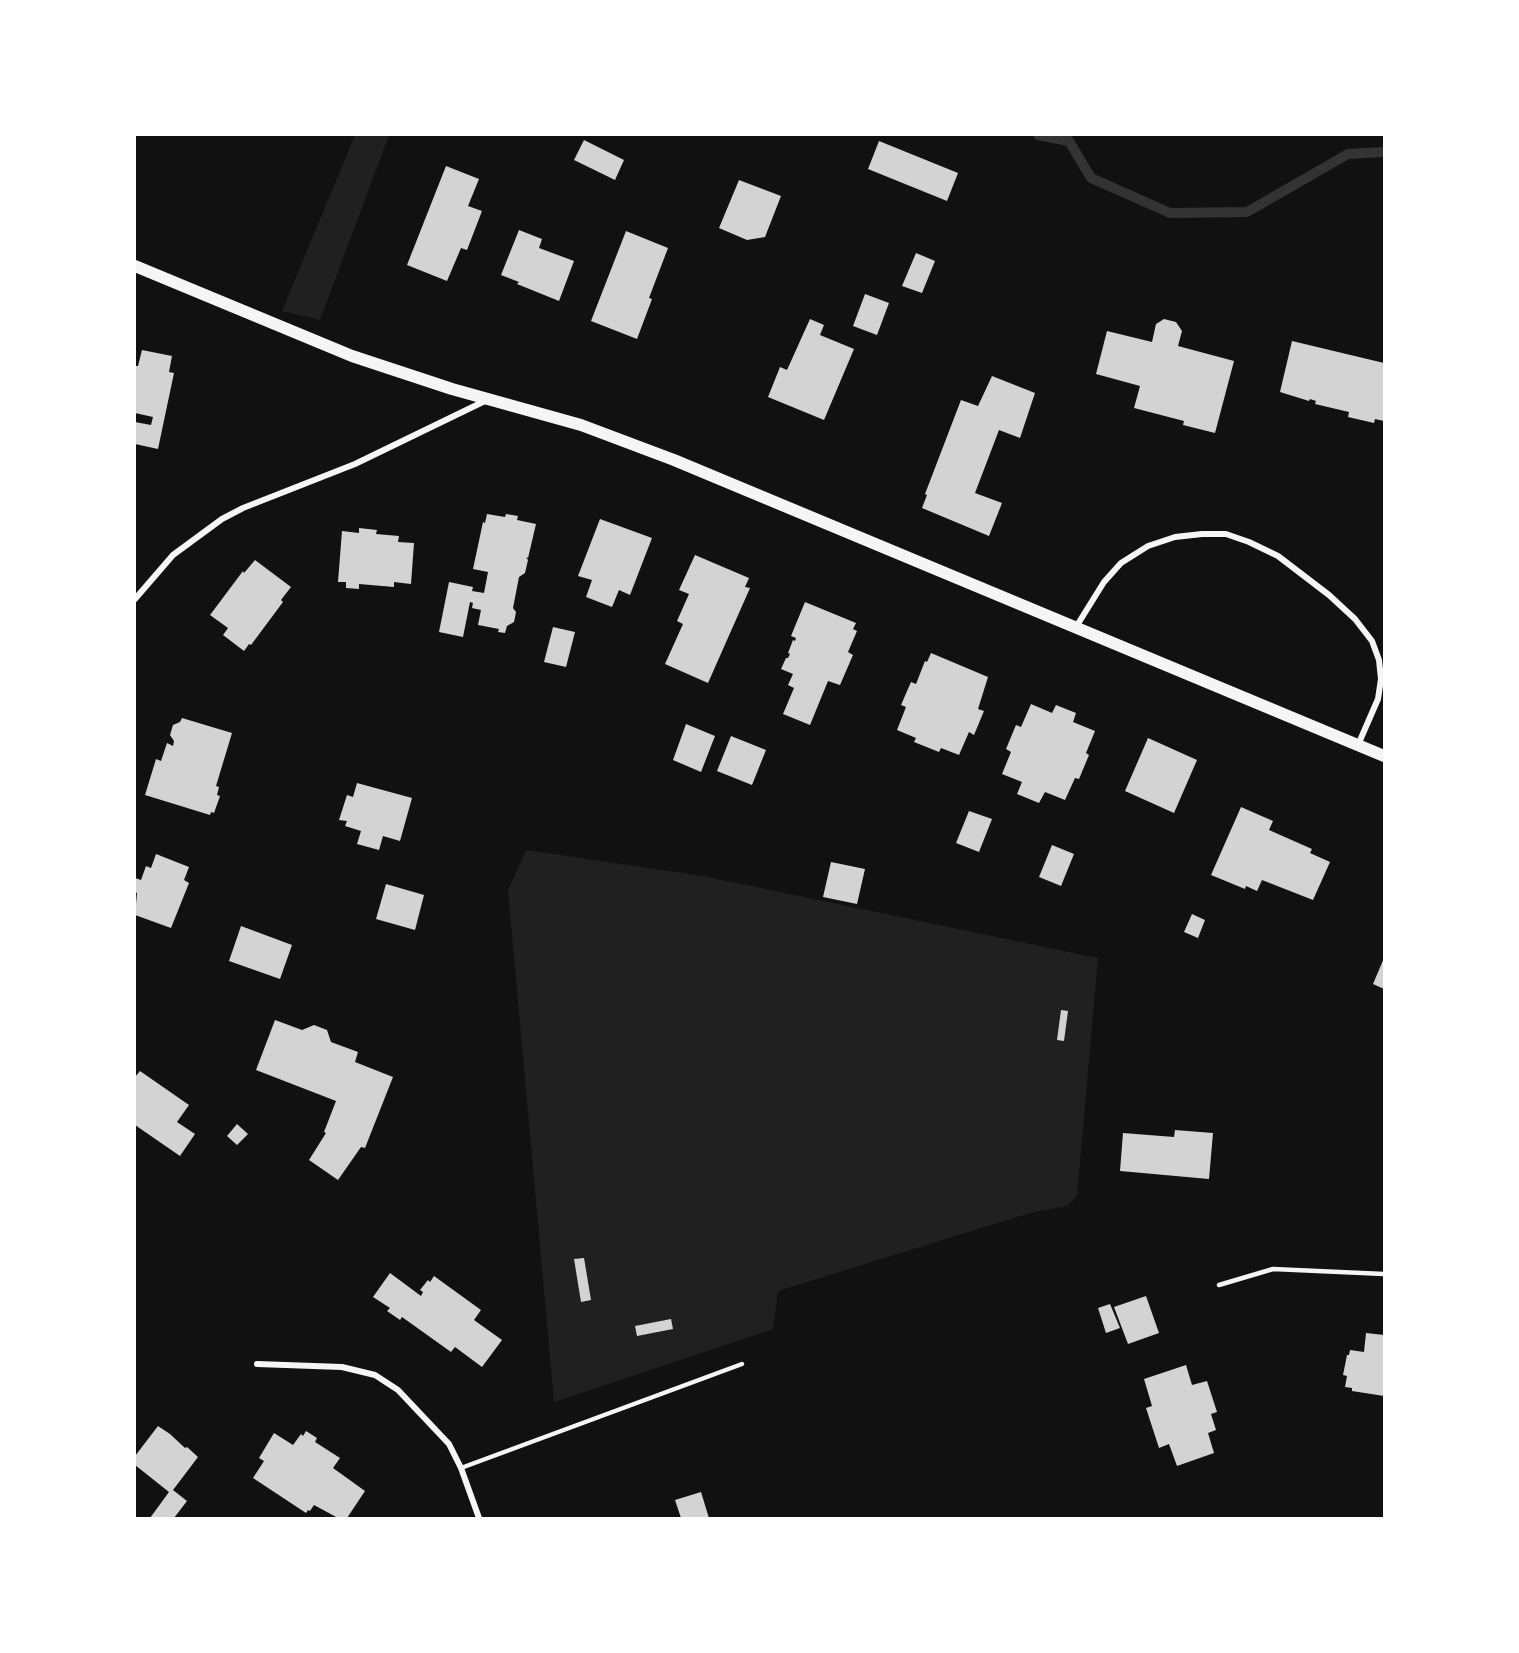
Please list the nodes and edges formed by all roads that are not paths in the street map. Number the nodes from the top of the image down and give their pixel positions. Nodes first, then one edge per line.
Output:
1 (135, 266) edge
2 (489, 399) junction
3 (135, 599) edge
4 (1076, 627) junction
5 (1358, 745) junction
6 (1384, 756) edge
7 (1384, 1274) edge
8 (1219, 1285) dead end
9 (256, 1364) dead end
10 (742, 1364) dead end
11 (461, 1468) junction
12 (479, 1518) edge

1 - 2 main road
2 - 3 street
2 - 4 main road
4 - 5 main road
4 - 5 street
5 - 6 main road
7 - 8 lane
9 - 11 street
10 - 11 lane
11 - 12 street

